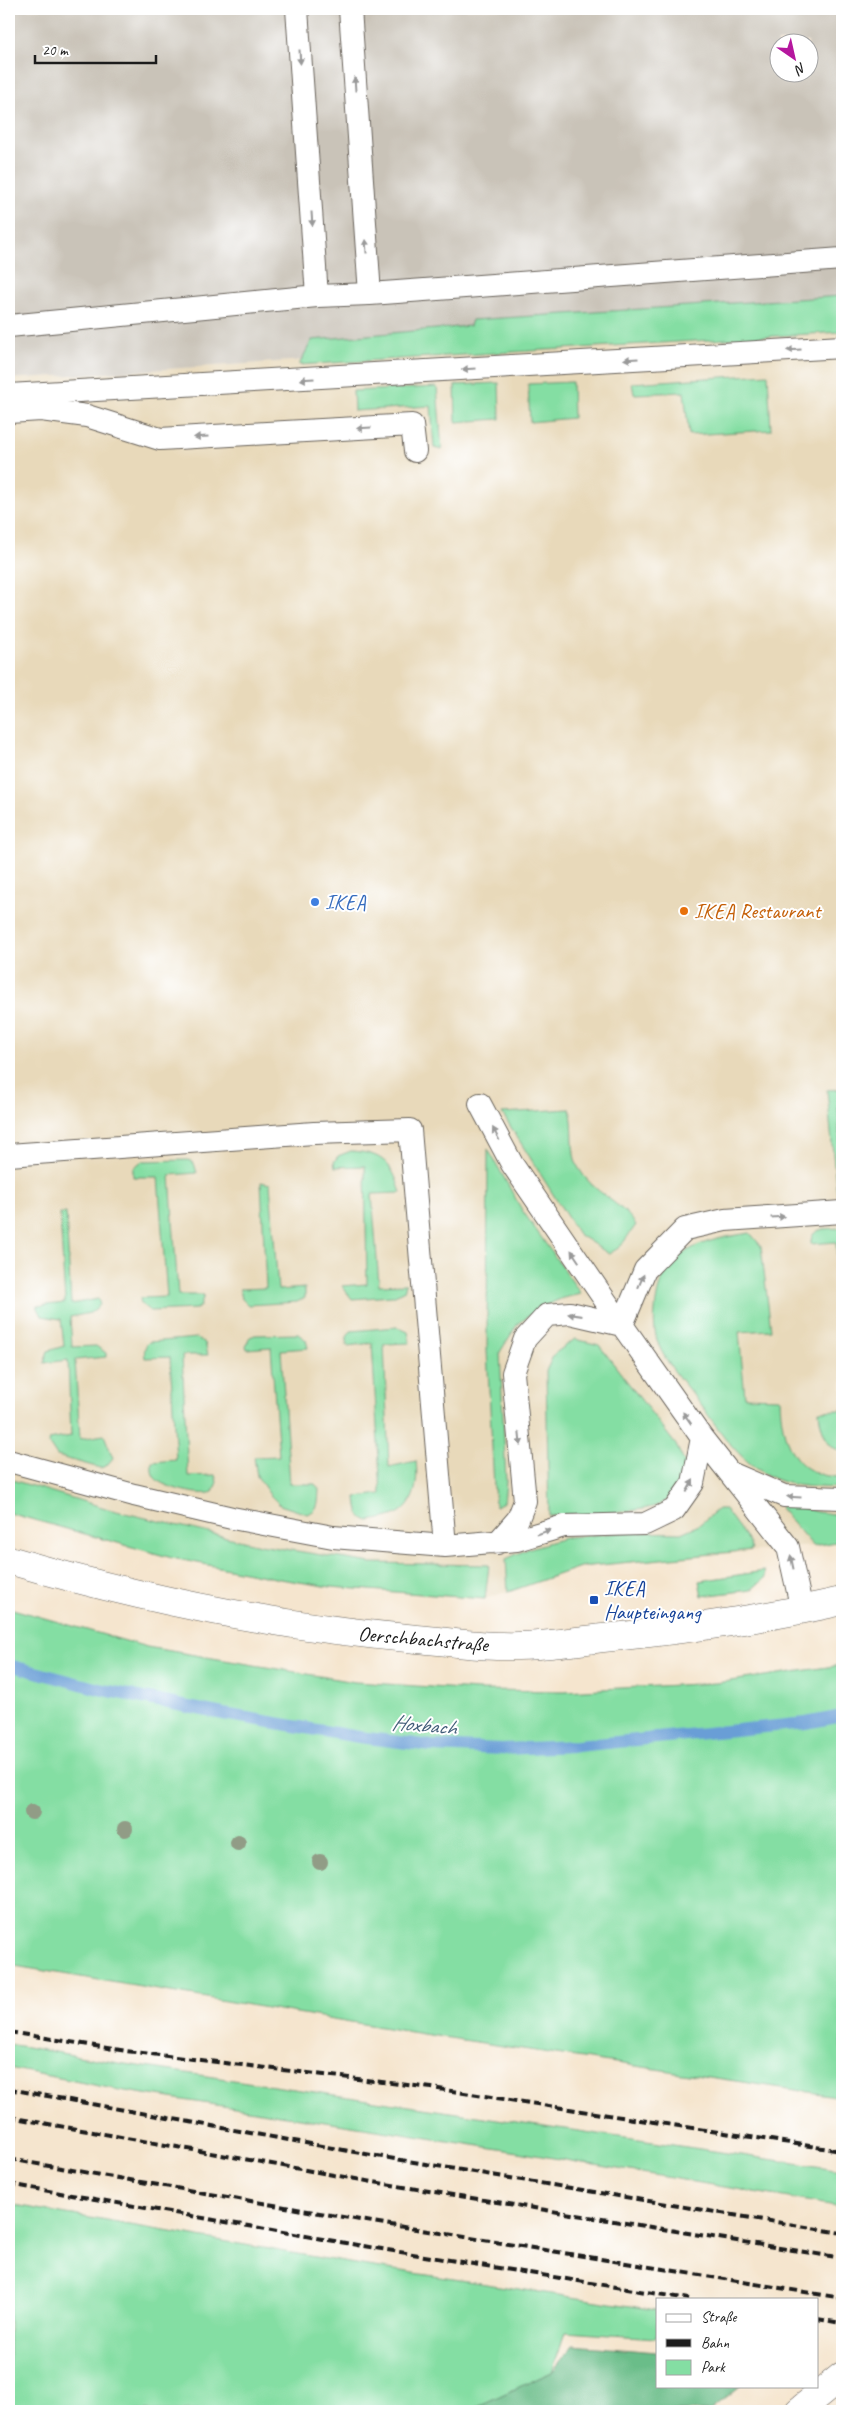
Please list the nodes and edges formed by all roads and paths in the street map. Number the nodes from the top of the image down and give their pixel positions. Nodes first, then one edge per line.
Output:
1 (297, 9) edge
2 (350, 9) edge
3 (842, 259) edge
4 (370, 294) junction
5 (317, 296) junction
6 (9, 326) edge
7 (842, 347) edge
8 (9, 395) edge
9 (9, 412) edge
10 (415, 451) dead end
11 (480, 1104) dead end
12 (9, 1155) edge
13 (842, 1212) edge
14 (622, 1325) junction
15 (702, 1438) junction
16 (9, 1461) edge
17 (727, 1471) junction
18 (842, 1498) edge
19 (497, 1543) junction
20 (445, 1546) junction
21 (9, 1560) edge
22 (842, 1602) edge
23 (802, 1610) junction
24 (841, 2377) edge
25 (799, 2411) edge

1 -> 5 lane
4 -> 2 lane
3 - 4 lane
4 - 5 lane
5 - 6 lane
7 -> 8 lane
10 -> 9 lane
14 -> 11 lane
12 - 20 lane
14 -> 13 lane
15 -> 14 lane
14 -> 19 lane
15 - 17 lane
19 -> 15 lane
16 - 20 lane
18 -> 17 lane
23 -> 17 lane
19 - 20 lane
21 - 23 main road, Oerschbachstraße
22 - 23 main road, Oerschbachstraße
24 - 25 main road

